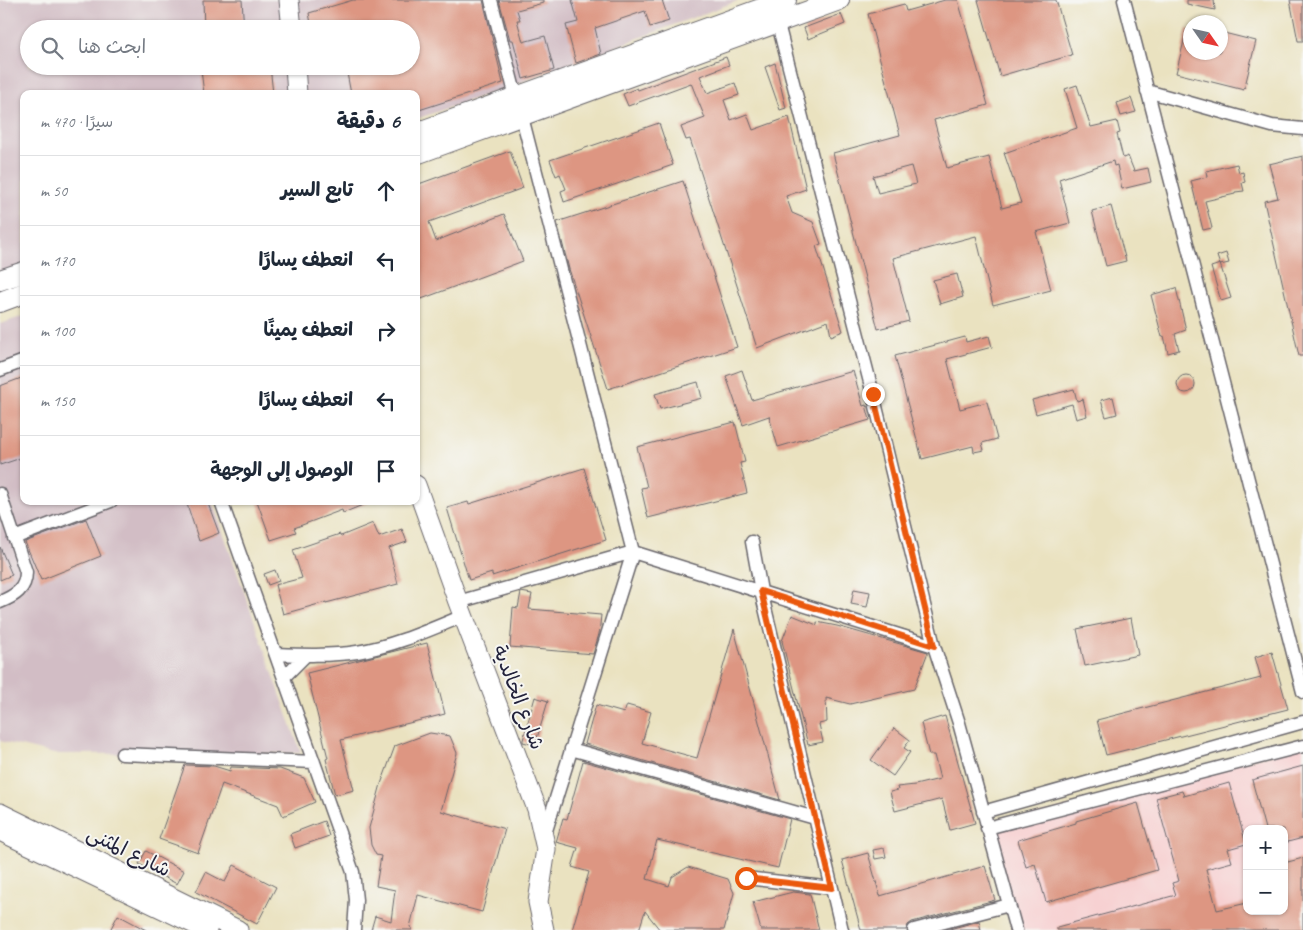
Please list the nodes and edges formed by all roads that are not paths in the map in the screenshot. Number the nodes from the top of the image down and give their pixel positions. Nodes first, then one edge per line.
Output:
1 (289, 0) edge
2 (491, 0) edge
3 (839, 0) edge
4 (1124, 0) edge
5 (777, 7) edge
6 (291, 20) edge
7 (296, 75) edge
8 (297, 90) edge
9 (1147, 91) junction
10 (516, 97) junction
11 (522, 117) junction
12 (1303, 129) edge
13 (420, 132) edge
14 (420, 153) edge
15 (20, 273) edge
16 (0, 274) edge
17 (0, 280) edge
18 (20, 294) edge
19 (0, 302) edge
20 (20, 363) edge
21 (0, 370) edge
22 (0, 494) edge
23 (420, 497) edge
24 (101, 505) edge
25 (223, 505) edge
26 (14, 538) junction
27 (752, 542) dead end
28 (633, 552) junction
29 (761, 591) junction
30 (0, 602) edge
31 (461, 609) junction
32 (934, 646) junction
33 (276, 654) junction
34 (306, 655) junction
35 (284, 677) junction
36 (1303, 692) edge
37 (1303, 722) edge
38 (1303, 746) edge
39 (572, 750) junction
40 (122, 754) dead end
41 (314, 762) junction
42 (983, 812) junction
43 (0, 813) edge
44 (814, 818) junction
45 (988, 828) junction
46 (0, 831) edge
47 (544, 838) junction
48 (746, 878) dead end
49 (832, 888) junction
50 (1009, 905) junction
51 (207, 930) edge
52 (238, 930) edge
53 (354, 930) edge
54 (544, 930) edge
55 (842, 930) edge
56 (914, 930) edge
57 (1016, 930) edge

1 - 6 street
2 - 10 street
3 - 5 main road
4 - 9 street
5 - 10 main road
5 - 11 main road
5 - 32 street
7 - 8 street
9 - 12 street
9 - 36 street
10 - 13 main road
11 - 14 main road
11 - 28 street
15 - 17 main road
16 - 17 street
18 - 19 main road
20 - 21 street
22 - 26 street
23 - 31 street, شارع الخالدية
24 - 26 street
25 - 33 street
26 - 30 street
27 - 29 street
28 - 29 street
28 - 31 street
28 - 39 street
29 - 32 street
29 - 44 street
31 - 34 street
31 - 47 street, شارع الخالدية
32 - 42 street
33 - 34 street
33 - 35 street
34 - 35 street
35 - 41 street
37 - 42 street
38 - 45 street
39 - 44 street
39 - 47 street
40 - 41 street
41 - 53 street
42 - 45 street
43 - 52 street, شارع المثنى
44 - 49 street
45 - 50 street
46 - 51 street, شارع المثنى
47 - 54 street, شارع الخالدية
48 - 49 street
49 - 55 street
50 - 56 street
50 - 57 street

